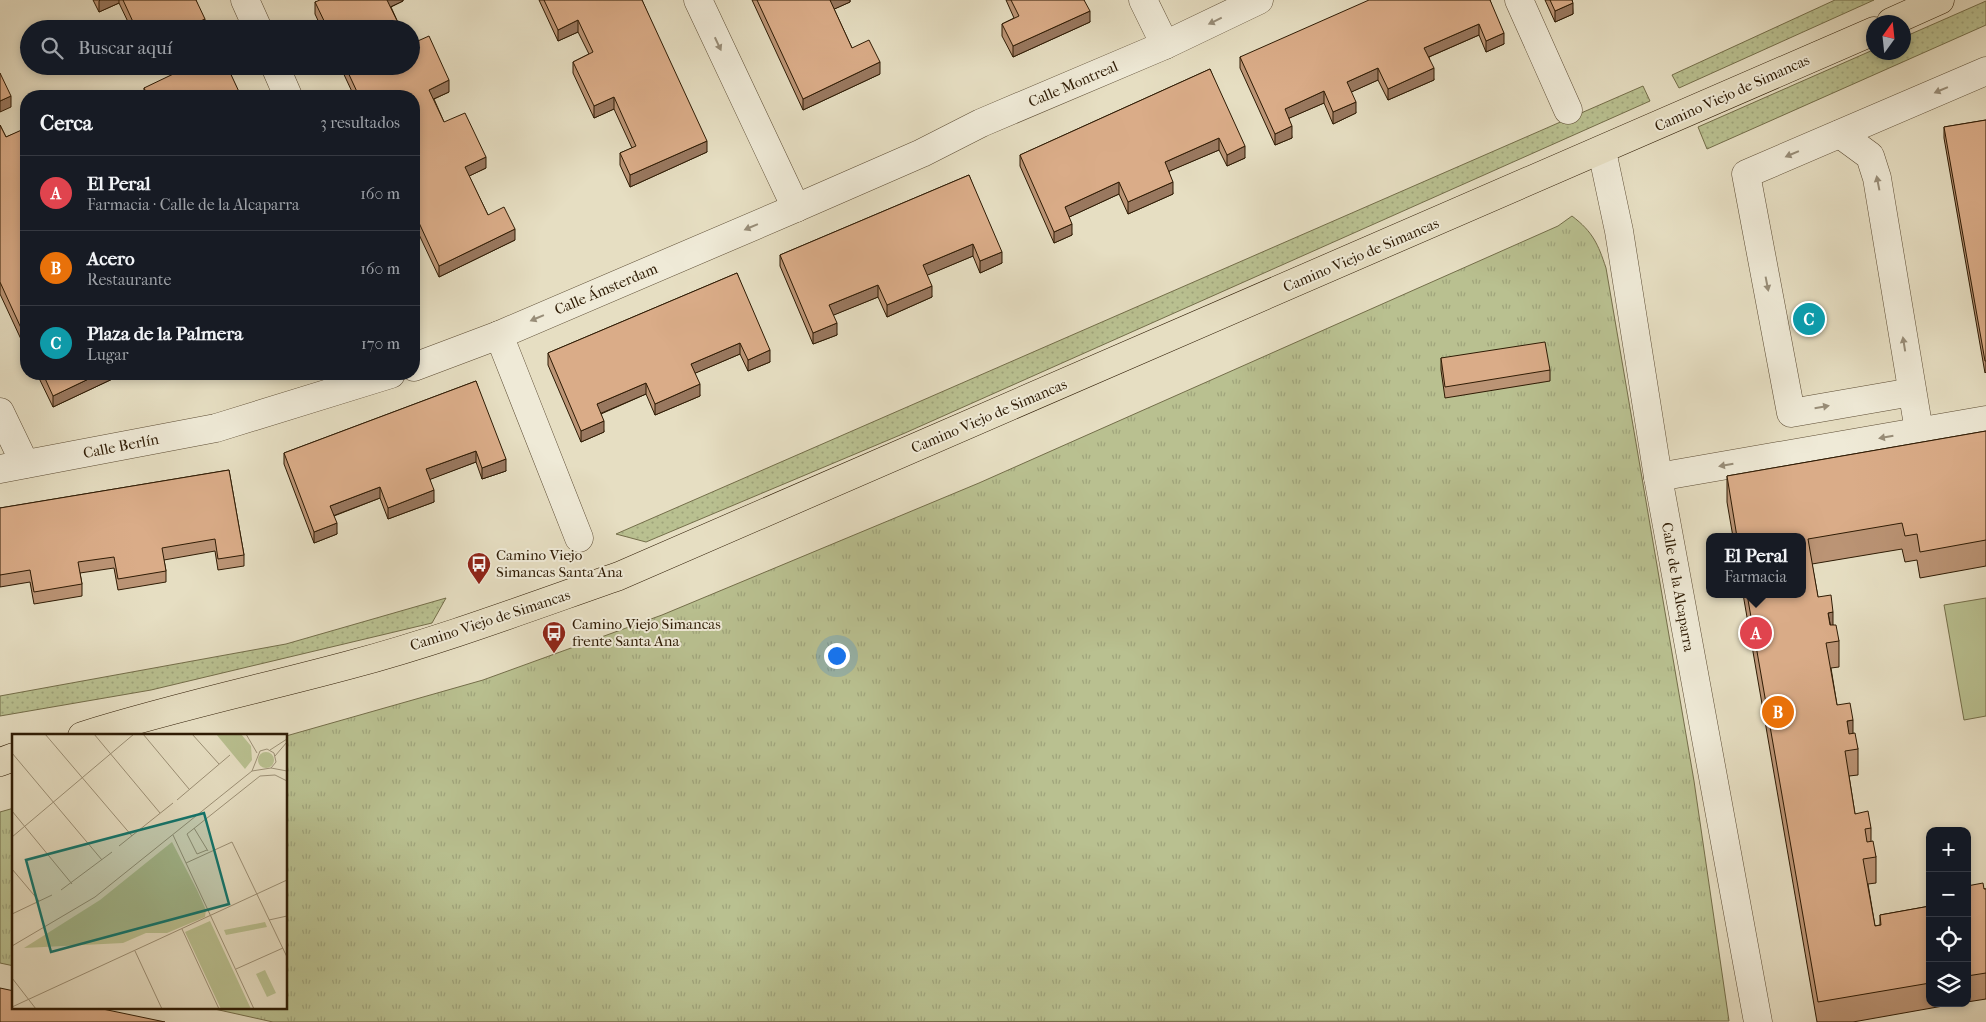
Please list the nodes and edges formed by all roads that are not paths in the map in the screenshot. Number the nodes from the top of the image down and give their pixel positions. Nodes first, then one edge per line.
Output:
1 (245, 0) edge
2 (698, 0) edge
3 (1143, 0) edge
4 (1259, 0) edge
5 (1519, 0) edge
6 (1940, 0) edge
7 (1907, 15) edge
8 (254, 20) edge
9 (1866, 35) edge
10 (1165, 45) junction
11 (1986, 70) edge
12 (279, 75) edge
13 (285, 90) edge
14 (1568, 110) dead end
15 (993, 118) joint
16 (1840, 134) junction
17 (1602, 151) junction
18 (796, 208) junction
19 (499, 335) junction
20 (420, 365) edge
21 (372, 380) edge
22 (1912, 392) junction
23 (0, 412) edge
24 (1986, 420) edge
25 (1919, 431) junction
26 (12, 467) edge
27 (1658, 477) junction
28 (579, 538) dead end
29 (88, 734) edge
30 (12, 758) edge
31 (0, 762) edge
32 (1758, 1022) edge

1 - 8 street
2 -> 18 street
3 - 10 street
4 -> 10 street, Calle Montreal
5 - 14 street
6 - 7 main road
9 - 17 main road, Camino Viejo de Simancas
10 - 15 street, Calle Montreal
11 -> 16 street
12 - 13 street
15 - 18 street, Calle Ámsterdam
22 -> 16 street
16 -> 22 street
17 - 27 street, Calle de la Alcaparra
17 - 29 main road, Camino Viejo de Simancas
18 -> 19 street, Calle Ámsterdam
19 - 20 street, Calle Ámsterdam
19 - 28 street
21 - 26 street, Calle Berlín
22 - 25 street
23 - 26 street, Calle Berlín
24 - 25 street
25 -> 27 street
27 - 32 street, Calle de la Alcaparra
30 - 31 main road

